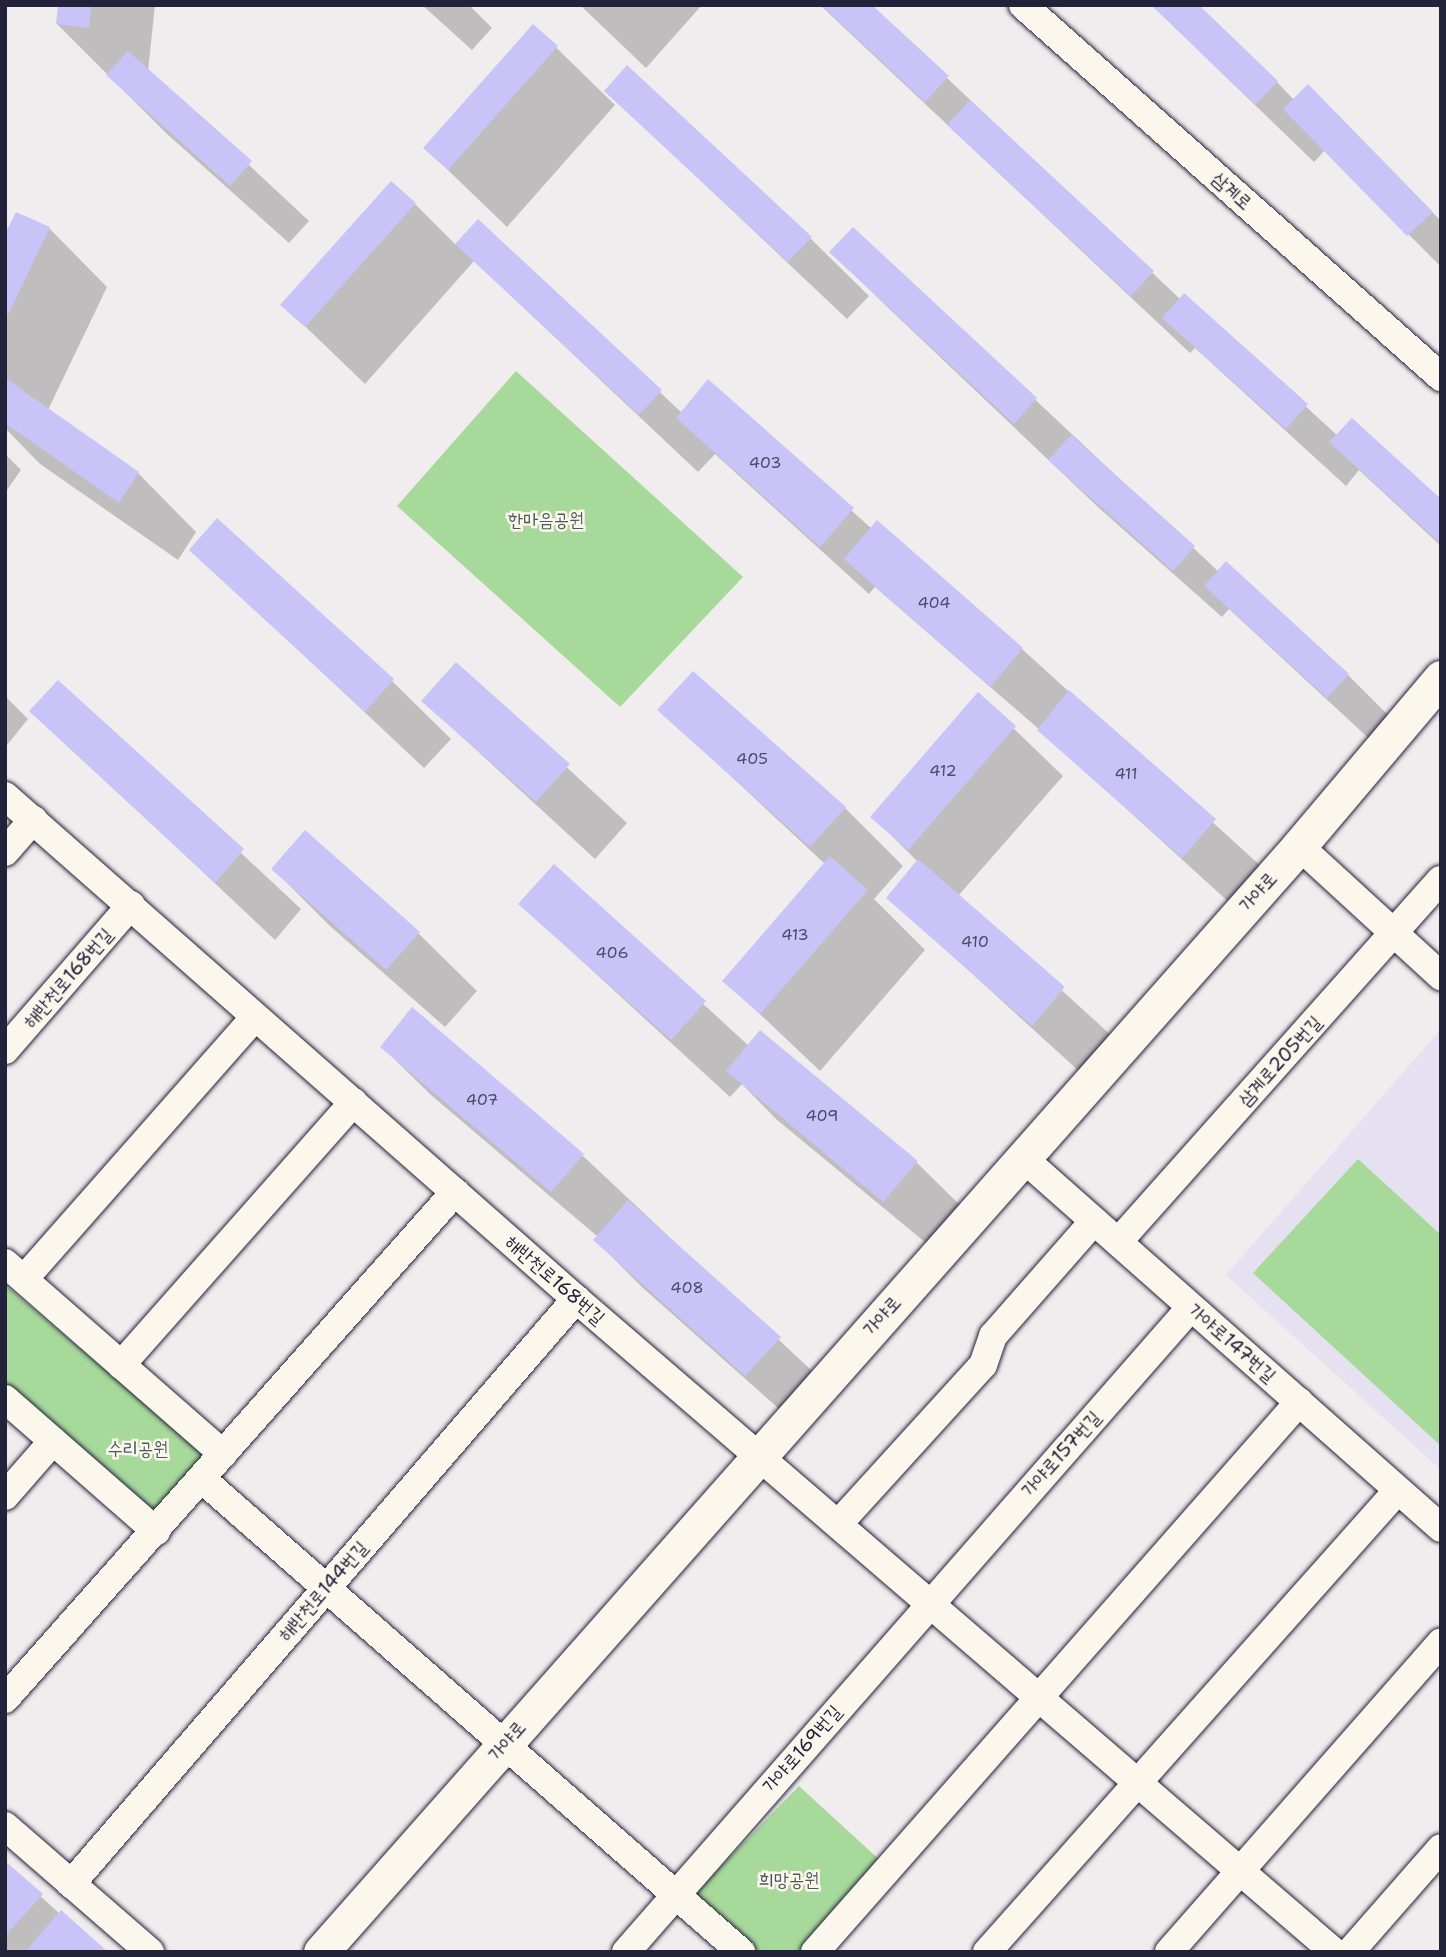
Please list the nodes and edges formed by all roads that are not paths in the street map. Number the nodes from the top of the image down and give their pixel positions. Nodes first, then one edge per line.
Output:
1 (1023, 5) edge
2 (1441, 377) edge
3 (1441, 678) edge
4 (5, 796) edge
5 (33, 820) junction
6 (1299, 846) junction
7 (5, 852) edge
8 (1441, 880) edge
9 (131, 905) junction
10 (1395, 932) junction
11 (1441, 976) edge
12 (255, 1017) junction
13 (5, 1050) edge
14 (354, 1102) junction
15 (1023, 1158) junction
16 (455, 1192) junction
17 (1094, 1221) junction
18 (1118, 1242) junction
19 (15, 1271) edge
20 (576, 1299) junction
21 (1192, 1307) junction
22 (121, 1365) junction
23 (5, 1399) edge
24 (1299, 1402) junction
25 (53, 1441) junction
26 (760, 1453) junction
27 (223, 1454) junction
28 (203, 1480) junction
29 (1398, 1490) junction
30 (5, 1496) edge
31 (840, 1522) junction
32 (1441, 1528) edge
33 (156, 1531) junction
34 (327, 1588) junction
35 (930, 1601) junction
36 (1441, 1642) edge
37 (1040, 1696) junction
38 (5, 1699) edge
39 (506, 1743) junction
40 (1138, 1781) junction
41 (5, 1826) edge
42 (1441, 1848) edge
43 (1240, 1870) junction
44 (71, 1884) junction
45 (674, 1896) junction
46 (150, 1952) edge
47 (321, 1952) edge
48 (626, 1952) edge
49 (741, 1952) edge
50 (815, 1952) edge
51 (987, 1952) edge
52 (1169, 1952) edge
53 (1334, 1952) edge
54 (1350, 1952) edge

1 - 2 street, 삼계로
3 - 6 main road, 가야로
4 - 5 street, 해반천로168번길
5 - 7 street
5 - 9 street, 해반천로168번길
6 - 10 street
6 - 15 main road, 가야로
8 - 10 street, 삼계로205번길
9 - 12 street, 해반천로168번길
9 - 13 street, 해반천로168번길
10 - 11 street
10 - 18 street, 삼계로205번길
12 - 14 street, 해반천로168번길
12 - 19 street
14 - 16 street, 해반천로168번길
14 - 22 street
15 - 17 street, 가야로147번길
15 - 26 main road, 가야로
16 - 20 street, 해반천로168번길
16 - 27 street
17 - 18 street, 가야로147번길
17 - 31 street
18 - 21 street, 가야로147번길
19 - 22 street
20 - 26 street, 해반천로168번길
20 - 34 street, 해반천로144번길
21 - 24 street, 가야로147번길
21 - 35 street, 가야로157번길
22 - 27 street
23 - 25 street
24 - 29 street, 가야로147번길
24 - 37 street
25 - 30 street
25 - 33 street
26 - 31 street
26 - 39 main road, 가야로
27 - 28 street
28 - 33 street
28 - 34 street
29 - 32 street, 가야로147번길
29 - 40 street
31 - 35 street
33 - 38 street
34 - 39 street
34 - 44 street, 해반천로144번길
35 - 37 street
35 - 45 street, 가야로169번길
36 - 43 street
37 - 40 street
37 - 50 street
39 - 45 street
39 - 47 main road, 가야로
40 - 43 street
40 - 51 street
41 - 44 street
42 - 54 street
43 - 52 street
43 - 53 street
44 - 46 street
45 - 48 street, 가야로169번길
45 - 49 street

